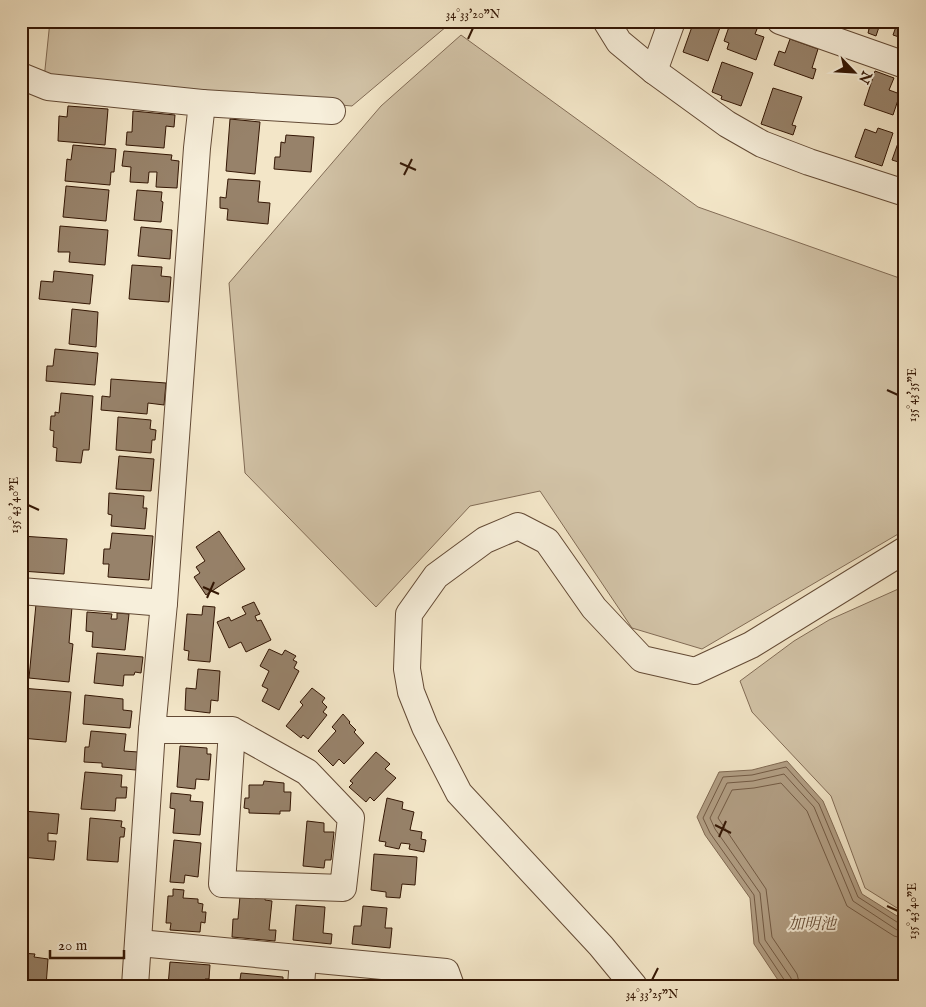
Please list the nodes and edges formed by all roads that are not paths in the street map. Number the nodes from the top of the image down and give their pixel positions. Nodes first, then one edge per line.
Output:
1 (606, 21) edge
2 (672, 21) edge
3 (780, 21) edge
4 (905, 65) edge
5 (654, 72) junction
6 (21, 76) edge
7 (202, 103) junction
8 (332, 111) dead end
9 (905, 193) edge
10 (905, 550) edge
11 (21, 591) edge
12 (164, 603) junction
13 (152, 730) junction
14 (232, 730) junction
15 (139, 943) junction
16 (303, 959) junction
17 (135, 986) edge
18 (301, 986) edge
19 (451, 986) edge
20 (634, 986) edge

1 - 5 street
2 - 5 street
3 - 4 street
5 - 9 street
6 - 7 street
7 - 8 street
7 - 12 street
10 - 20 street
11 - 12 street
12 - 13 street
13 - 14 street
13 - 15 street
14 - 14 street
15 - 16 street
15 - 17 street
16 - 18 street
16 - 19 street

